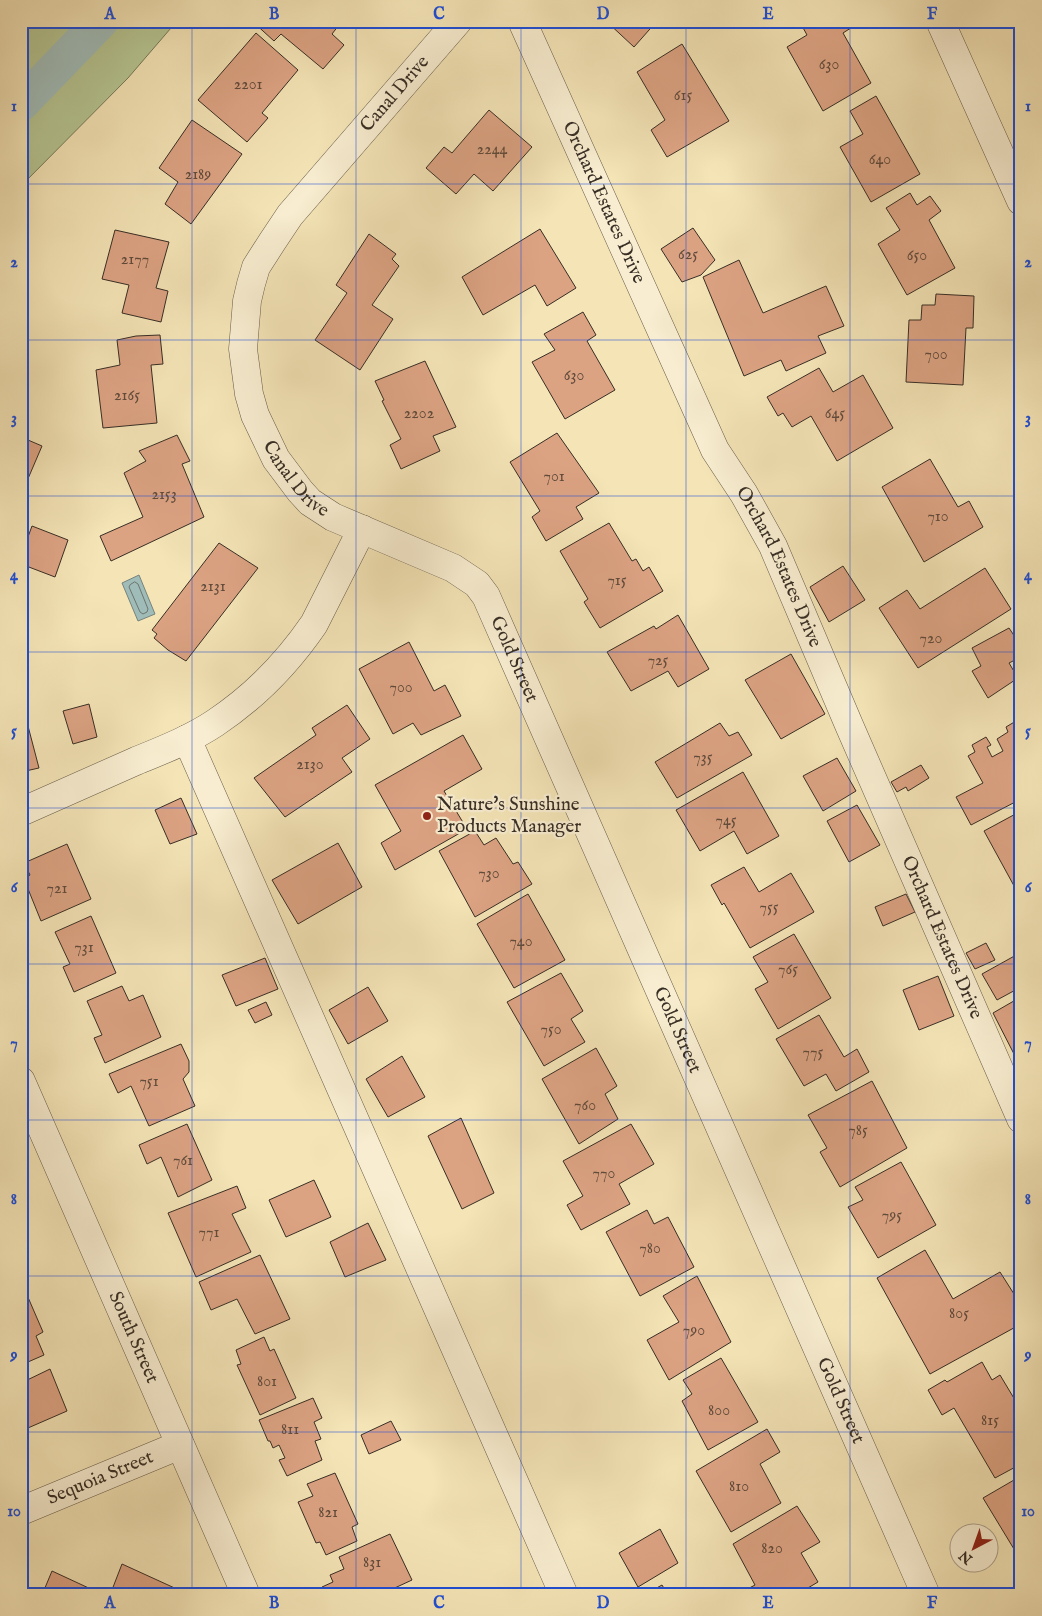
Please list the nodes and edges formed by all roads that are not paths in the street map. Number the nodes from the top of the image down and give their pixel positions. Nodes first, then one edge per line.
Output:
1 (458, 21) edge
2 (522, 21) edge
3 (940, 21) edge
4 (1021, 201) edge
5 (362, 529) junction
6 (187, 739) junction
7 (21, 812) edge
8 (21, 1081) edge
9 (1021, 1119) edge
10 (180, 1445) junction
11 (21, 1511) edge
12 (246, 1595) edge
13 (564, 1595) edge
14 (926, 1595) edge

1 - 5 street, Canal Drive
2 - 9 street, Orchard Estates Drive
3 - 4 street
5 - 6 street
5 - 14 street, Gold Street
6 - 7 street
6 - 13 street
8 - 10 street, South Street
10 - 11 street, Sequoia Street
10 - 12 street, South Street

